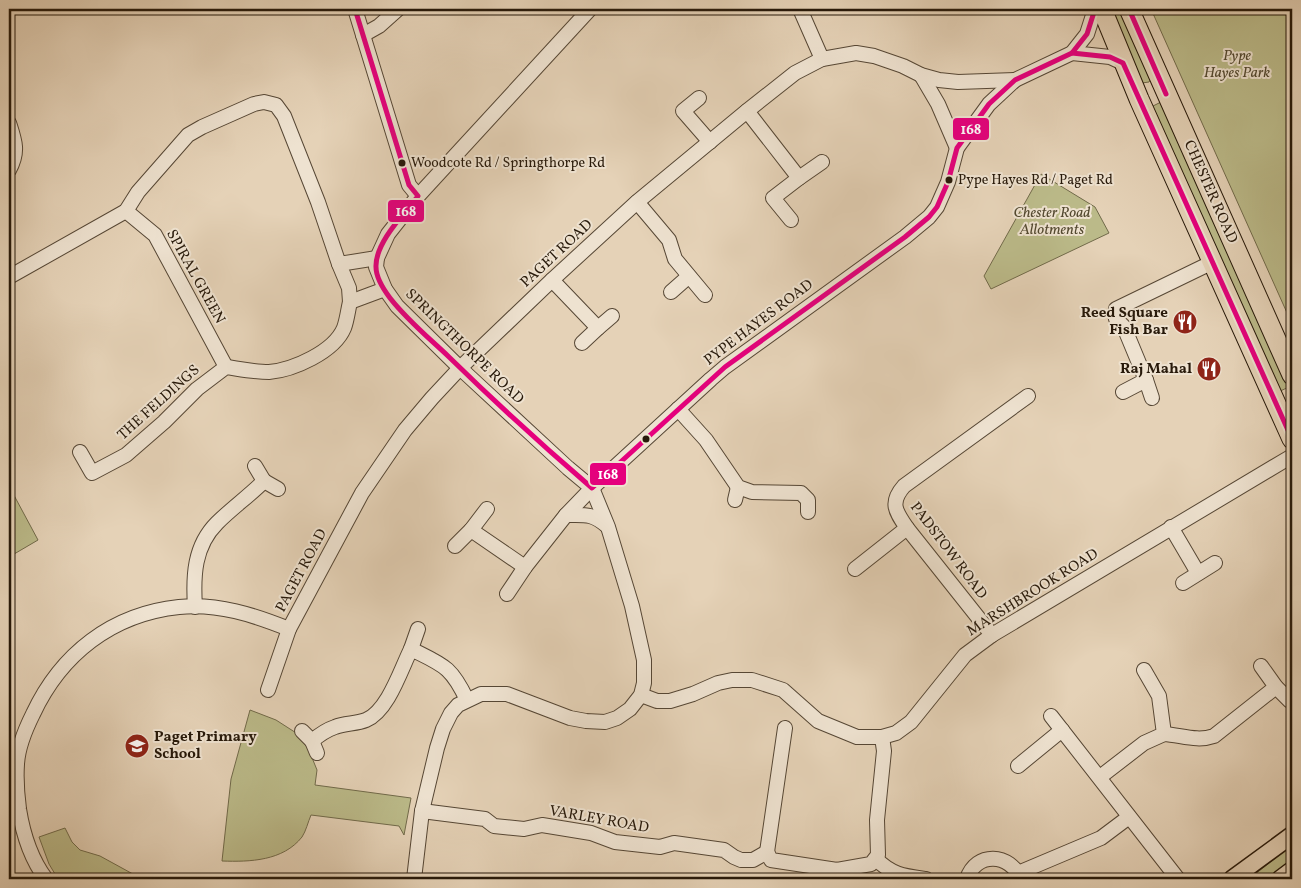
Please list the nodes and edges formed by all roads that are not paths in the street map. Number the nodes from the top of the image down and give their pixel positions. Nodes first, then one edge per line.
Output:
1 (355, 9) edge
2 (398, 9) edge
3 (590, 9) edge
4 (800, 9) edge
5 (1095, 9) edge
6 (1102, 9) edge
7 (1129, 9) edge
8 (363, 35) junction
9 (1072, 52) junction
10 (822, 60) junction
11 (1123, 63) junction
12 (921, 75) junction
13 (1016, 80) junction
14 (1163, 88) junction
15 (699, 98) dead end
16 (1139, 99) junction
17 (747, 111) junction
18 (9, 123) edge
19 (710, 142) junction
20 (957, 148) junction
21 (822, 162) dead end
22 (9, 170) edge
23 (799, 178) junction
24 (418, 196) junction
25 (637, 202) junction
26 (126, 211) junction
27 (791, 220) dead end
28 (377, 258) junction
29 (1213, 262) junction
30 (339, 264) junction
31 (9, 277) edge
32 (688, 277) junction
33 (552, 280) junction
34 (385, 289) junction
35 (671, 292) dead end
36 (704, 294) dead end
37 (350, 302) junction
38 (612, 316) dead end
39 (598, 328) junction
40 (582, 343) dead end
41 (226, 367) junction
42 (460, 368) junction
43 (1292, 375) edge
44 (1146, 380) junction
45 (1123, 392) dead end
46 (1028, 396) dead end
47 (1152, 398) dead end
48 (678, 409) junction
49 (1292, 440) edge
50 (80, 452) dead end
51 (1292, 456) edge
52 (255, 466) dead end
53 (264, 481) junction
54 (592, 488) junction
55 (278, 489) dead end
56 (487, 509) dead end
57 (808, 512) dead end
58 (566, 515) junction
59 (608, 527) junction
60 (1171, 527) junction
61 (907, 528) junction
62 (471, 530) junction
63 (455, 546) dead end
64 (1215, 563) dead end
65 (525, 567) junction
66 (855, 569) dead end
67 (1198, 573) junction
68 (1183, 583) dead end
69 (507, 594) dead end
70 (195, 607) junction
71 (290, 628) junction
72 (418, 629) dead end
73 (992, 636) junction
74 (410, 649) junction
75 (1261, 666) dead end
76 (1144, 670) dead end
77 (1276, 687) junction
78 (268, 690) dead end
79 (641, 695) junction
80 (467, 700) junction
81 (1290, 702) dead end
82 (1051, 716) dead end
83 (785, 728) dead end
84 (1062, 730) junction
85 (1164, 734) junction
86 (882, 737) junction
87 (310, 742) dead end
88 (13, 761) edge
89 (1018, 766) dead end
90 (1100, 777) junction
91 (422, 811) junction
92 (1129, 817) junction
93 (1292, 835) edge
94 (767, 852) junction
95 (876, 859) junction
96 (1292, 870) edge
97 (1020, 876) edge
98 (46, 879) edge
99 (414, 879) edge
100 (926, 879) edge
101 (967, 879) edge
102 (1178, 879) edge
103 (1232, 879) edge
104 (1280, 879) edge

1 - 8 street
2 - 8 street
3 - 24 street
4 - 10 street
5 - 9 street, PYPE HAYES ROAD
6 - 11 highway, CHESTER ROAD
7 - 14 highway, CHESTER ROAD
8 - 24 street
9 - 11 street
9 - 13 street, PYPE HAYES ROAD
10 - 12 street, PAGET ROAD
10 - 17 street, PAGET ROAD
11 - 16 highway, CHESTER ROAD
12 - 13 street, PAGET ROAD
12 - 20 street
13 - 20 street, PYPE HAYES ROAD
14 - 16 highway
14 - 43 highway, CHESTER ROAD
15 - 19 street
16 - 29 highway, CHESTER ROAD
17 - 19 street, PAGET ROAD
17 - 23 street
18 - 22 street
19 - 25 street, PAGET ROAD
20 - 48 street, PYPE HAYES ROAD
21 - 23 street
23 - 27 street
24 - 28 street
25 - 32 street
25 - 33 street, PAGET ROAD
26 - 30 street
26 - 31 street
26 - 41 street, SPIRAL GREEN
28 - 30 street
28 - 34 street, SPRINGTHORPE ROAD
29 - 44 street
29 - 49 highway, CHESTER ROAD
30 - 37 street
32 - 35 street
32 - 36 street
33 - 39 street
33 - 42 street, PAGET ROAD
34 - 37 street
34 - 42 street, SPRINGTHORPE ROAD
37 - 41 street
38 - 39 street
39 - 40 street
41 - 50 street, THE FELDINGS
42 - 54 street, SPRINGTHORPE ROAD
42 - 71 street, PAGET ROAD
44 - 45 street
44 - 47 street
46 - 61 street, PADSTOW ROAD
48 - 54 street, PYPE HAYES ROAD
48 - 57 street
51 - 60 street, MARSHBROOK ROAD
52 - 53 street
53 - 55 street
53 - 70 street
54 - 58 street, PYPE HAYES ROAD
54 - 59 street
56 - 62 street
58 - 59 street
58 - 65 street, PYPE HAYES ROAD
59 - 79 street
60 - 67 street
60 - 73 street, MARSHBROOK ROAD
61 - 66 street
61 - 73 street, PADSTOW ROAD
62 - 63 street
62 - 65 street
64 - 67 street
65 - 69 street, PYPE HAYES ROAD
67 - 68 street
70 - 71 street
70 - 88 street
71 - 78 street, PAGET ROAD
72 - 74 street
73 - 86 street, MARSHBROOK ROAD
74 - 80 street
74 - 87 street
75 - 77 street
76 - 85 street
77 - 81 street
77 - 85 street
79 - 80 street
79 - 86 street, MARSHBROOK ROAD
80 - 91 street
82 - 84 street
83 - 94 street
84 - 89 street
84 - 90 street
85 - 90 street
86 - 95 street
88 - 98 street
90 - 92 street
91 - 94 street, VARLEY ROAD
91 - 99 street
92 - 97 street
92 - 102 street
93 - 103 main road
94 - 95 street
95 - 100 street
96 - 104 main road
97 - 101 street

